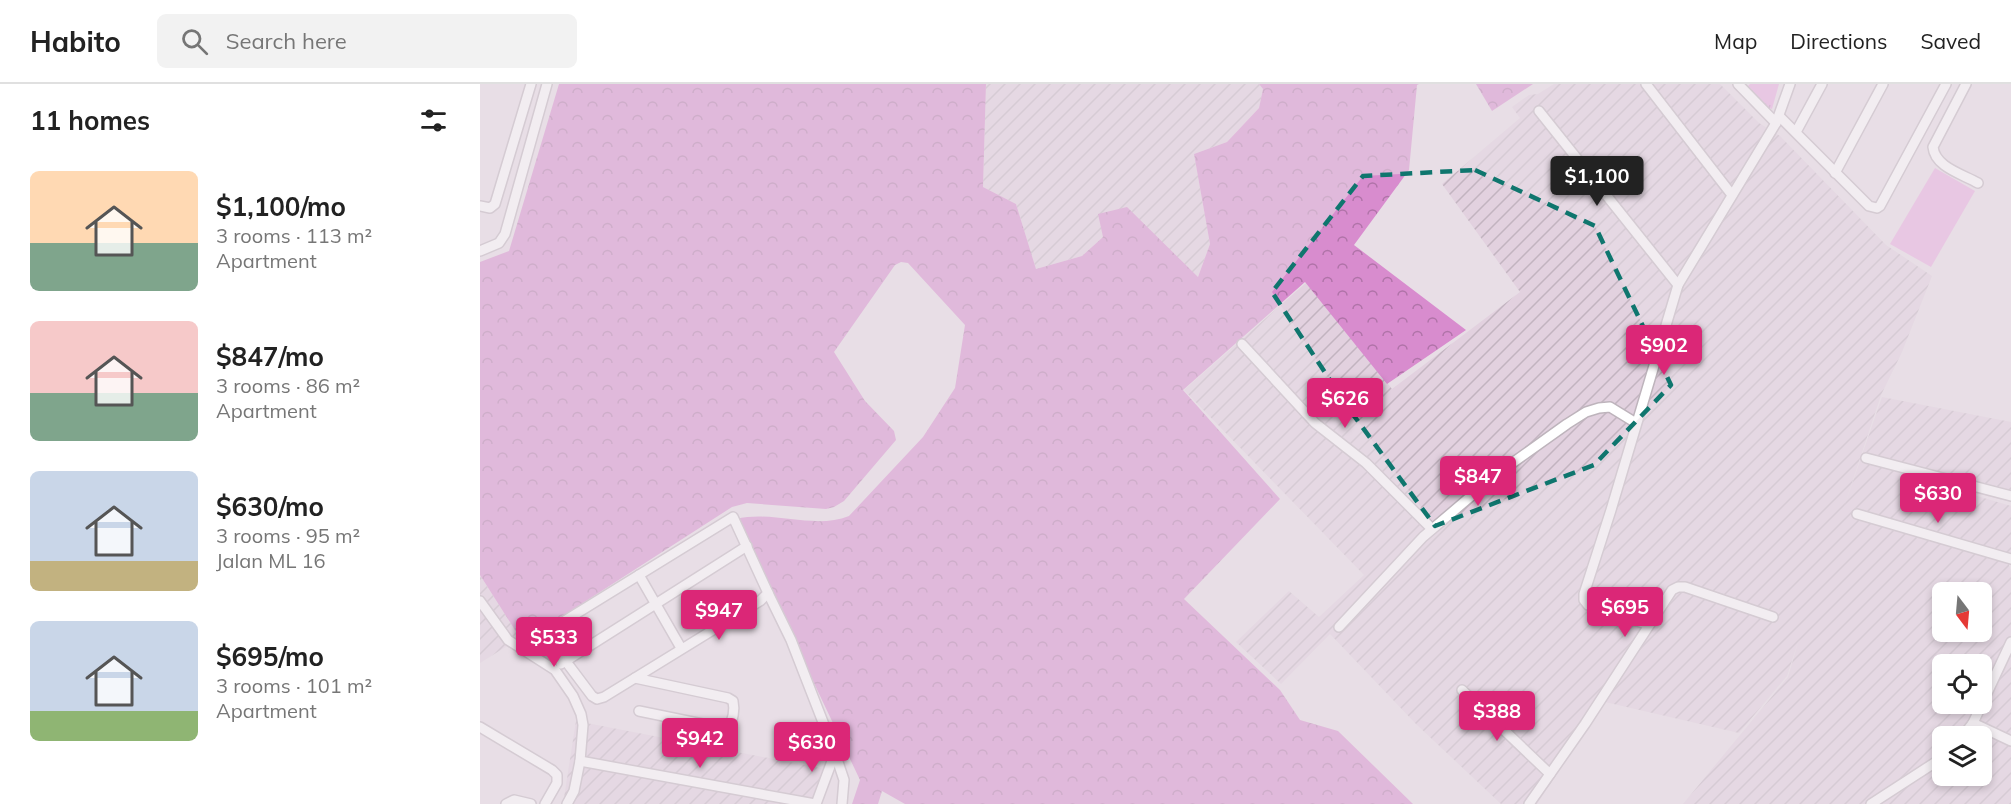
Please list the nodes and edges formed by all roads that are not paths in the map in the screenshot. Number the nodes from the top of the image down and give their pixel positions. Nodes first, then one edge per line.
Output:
1 (531, 84) edge
2 (547, 84) edge
3 (1646, 84) edge
4 (1738, 84) edge
5 (1790, 84) edge
6 (1822, 84) edge
7 (1883, 84) edge
8 (1946, 84) edge
9 (1966, 84) edge
10 (1539, 111) dead end
11 (1777, 120) junction
12 (1796, 132) junction
13 (1835, 173) junction
14 (1978, 183) dead end
15 (1732, 195) junction
16 (480, 206) edge
17 (480, 251) edge
18 (1678, 285) junction
19 (1242, 344) dead end
20 (1635, 423) junction
21 (1866, 458) dead end
22 (2011, 496) edge
23 (1857, 514) dead end
24 (1432, 529) junction
25 (747, 546) junction
26 (2011, 559) edge
27 (639, 575) junction
28 (768, 593) junction
29 (480, 601) edge
30 (655, 604) junction
31 (1773, 617) dead end
32 (1649, 625) junction
33 (1340, 627) dead end
34 (2011, 642) edge
35 (681, 648) junction
36 (2008, 656) edge
37 (565, 660) junction
38 (555, 670) junction
39 (635, 678) junction
40 (1462, 690) dead end
41 (639, 711) dead end
42 (1973, 723) junction
43 (1971, 726) edge
44 (480, 727) edge
45 (2011, 741) edge
46 (835, 753) junction
47 (580, 761) junction
48 (1932, 765) edge
49 (1550, 774) junction
50 (506, 804) edge
51 (531, 804) edge
52 (545, 804) edge
53 (567, 804) edge
54 (816, 804) edge
55 (842, 804) edge
56 (1529, 804) edge
57 (1872, 804) edge

1 - 16 street
2 - 17 street
3 - 15 street
4 - 11 street
5 - 11 street
6 - 12 street
7 - 13 street
8 - 13 street
9 - 14 street
10 - 18 street
11 - 12 street
11 - 15 street
12 - 13 street
15 - 18 street
18 - 20 street
19 - 24 street
20 - 24 street
20 - 32 street
21 - 22 street
23 - 26 street
24 - 33 street
25 - 27 street
25 - 28 street
25 - 30 street
27 - 30 street
27 - 37 street
28 - 35 street
28 - 46 street
29 - 38 street
30 - 35 street
30 - 37 street
31 - 32 street
32 - 49 street
34 - 36 street
35 - 39 street
36 - 42 street
37 - 38 street
37 - 39 street
38 - 47 street
39 - 41 street
40 - 49 street
42 - 43 street
42 - 45 street
44 - 52 street
46 - 54 street
46 - 55 street
47 - 53 street
47 - 54 street
48 - 57 street
49 - 56 street
50 - 51 street

